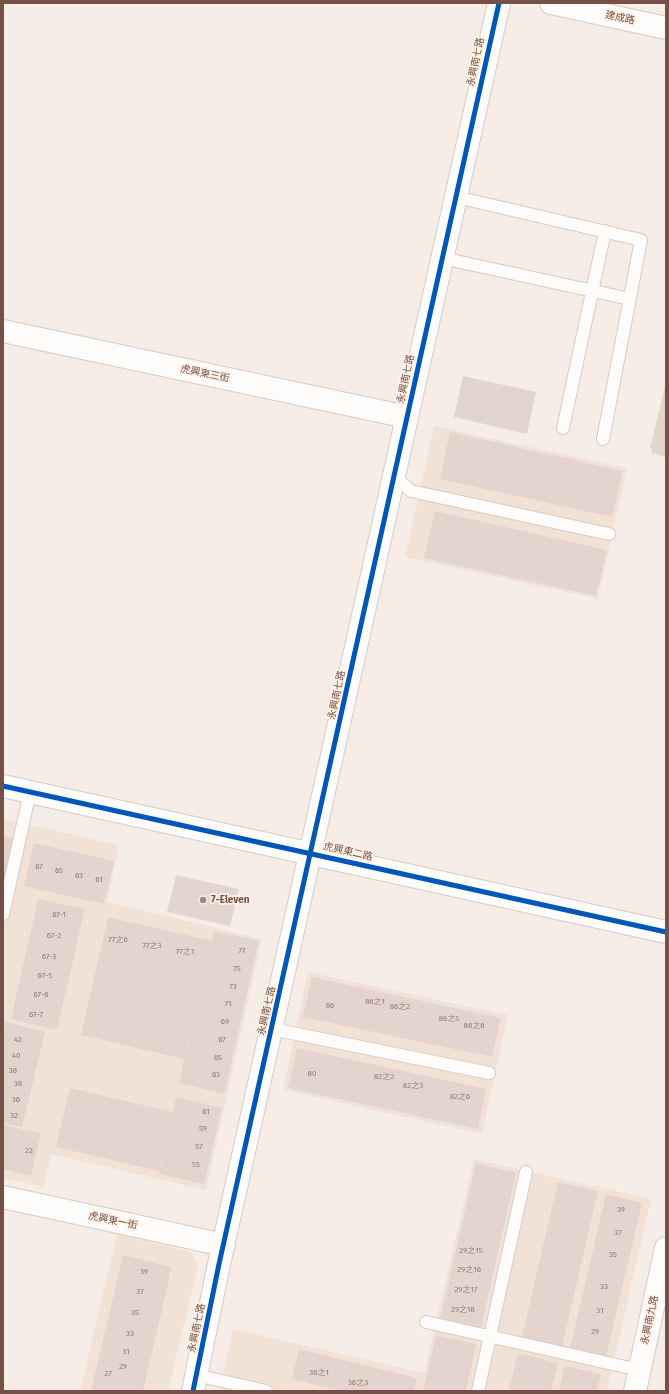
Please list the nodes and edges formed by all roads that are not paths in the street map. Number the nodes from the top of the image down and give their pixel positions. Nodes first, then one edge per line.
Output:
1 (499, 3) edge
2 (551, 3) edge
3 (666, 28) edge
4 (456, 197) junction
5 (605, 231) junction
6 (442, 258) junction
7 (592, 290) junction
8 (630, 299) junction
9 (3, 331) edge
10 (407, 417) junction
11 (564, 428) dead end
12 (603, 439) dead end
13 (394, 476) junction
14 (609, 534) dead end
15 (3, 786) edge
16 (30, 792) junction
17 (311, 853) junction
18 (3, 914) edge
19 (666, 932) edge
20 (272, 1029) junction
21 (489, 1073) dead end
22 (526, 1172) dead end
23 (3, 1197) edge
24 (224, 1245) junction
25 (666, 1248) edge
26 (426, 1322) dead end
27 (490, 1336) junction
28 (639, 1370) junction
29 (195, 1383) edge
30 (266, 1391) edge
31 (478, 1391) edge
32 (635, 1391) edge

1 - 4 street, 永興南七路
2 - 3 street, 建成路
4 - 5 lane
4 - 6 street, 永興南七路
5 - 7 lane
5 - 8 lane
6 - 7 lane
6 - 10 street, 永興南七路
7 - 8 lane
7 - 11 lane
8 - 12 lane
9 - 10 street, 虎興東三街
10 - 13 street, 永興南七路
13 - 14 lane
13 - 17 street, 永興南七路
15 - 16 street, 虎興東二路
16 - 17 street, 虎興東二路
16 - 18 lane
17 - 19 street, 虎興東二路
17 - 20 street, 永興南七路
20 - 21 lane
20 - 24 street, 永興南七路
22 - 27 lane
23 - 24 street, 虎興東一街
24 - 29 street, 永興南七路
25 - 28 street, 永興南九路
26 - 27 lane
27 - 28 lane
27 - 31 lane
28 - 32 street, 永興南九路
29 - 30 lane

